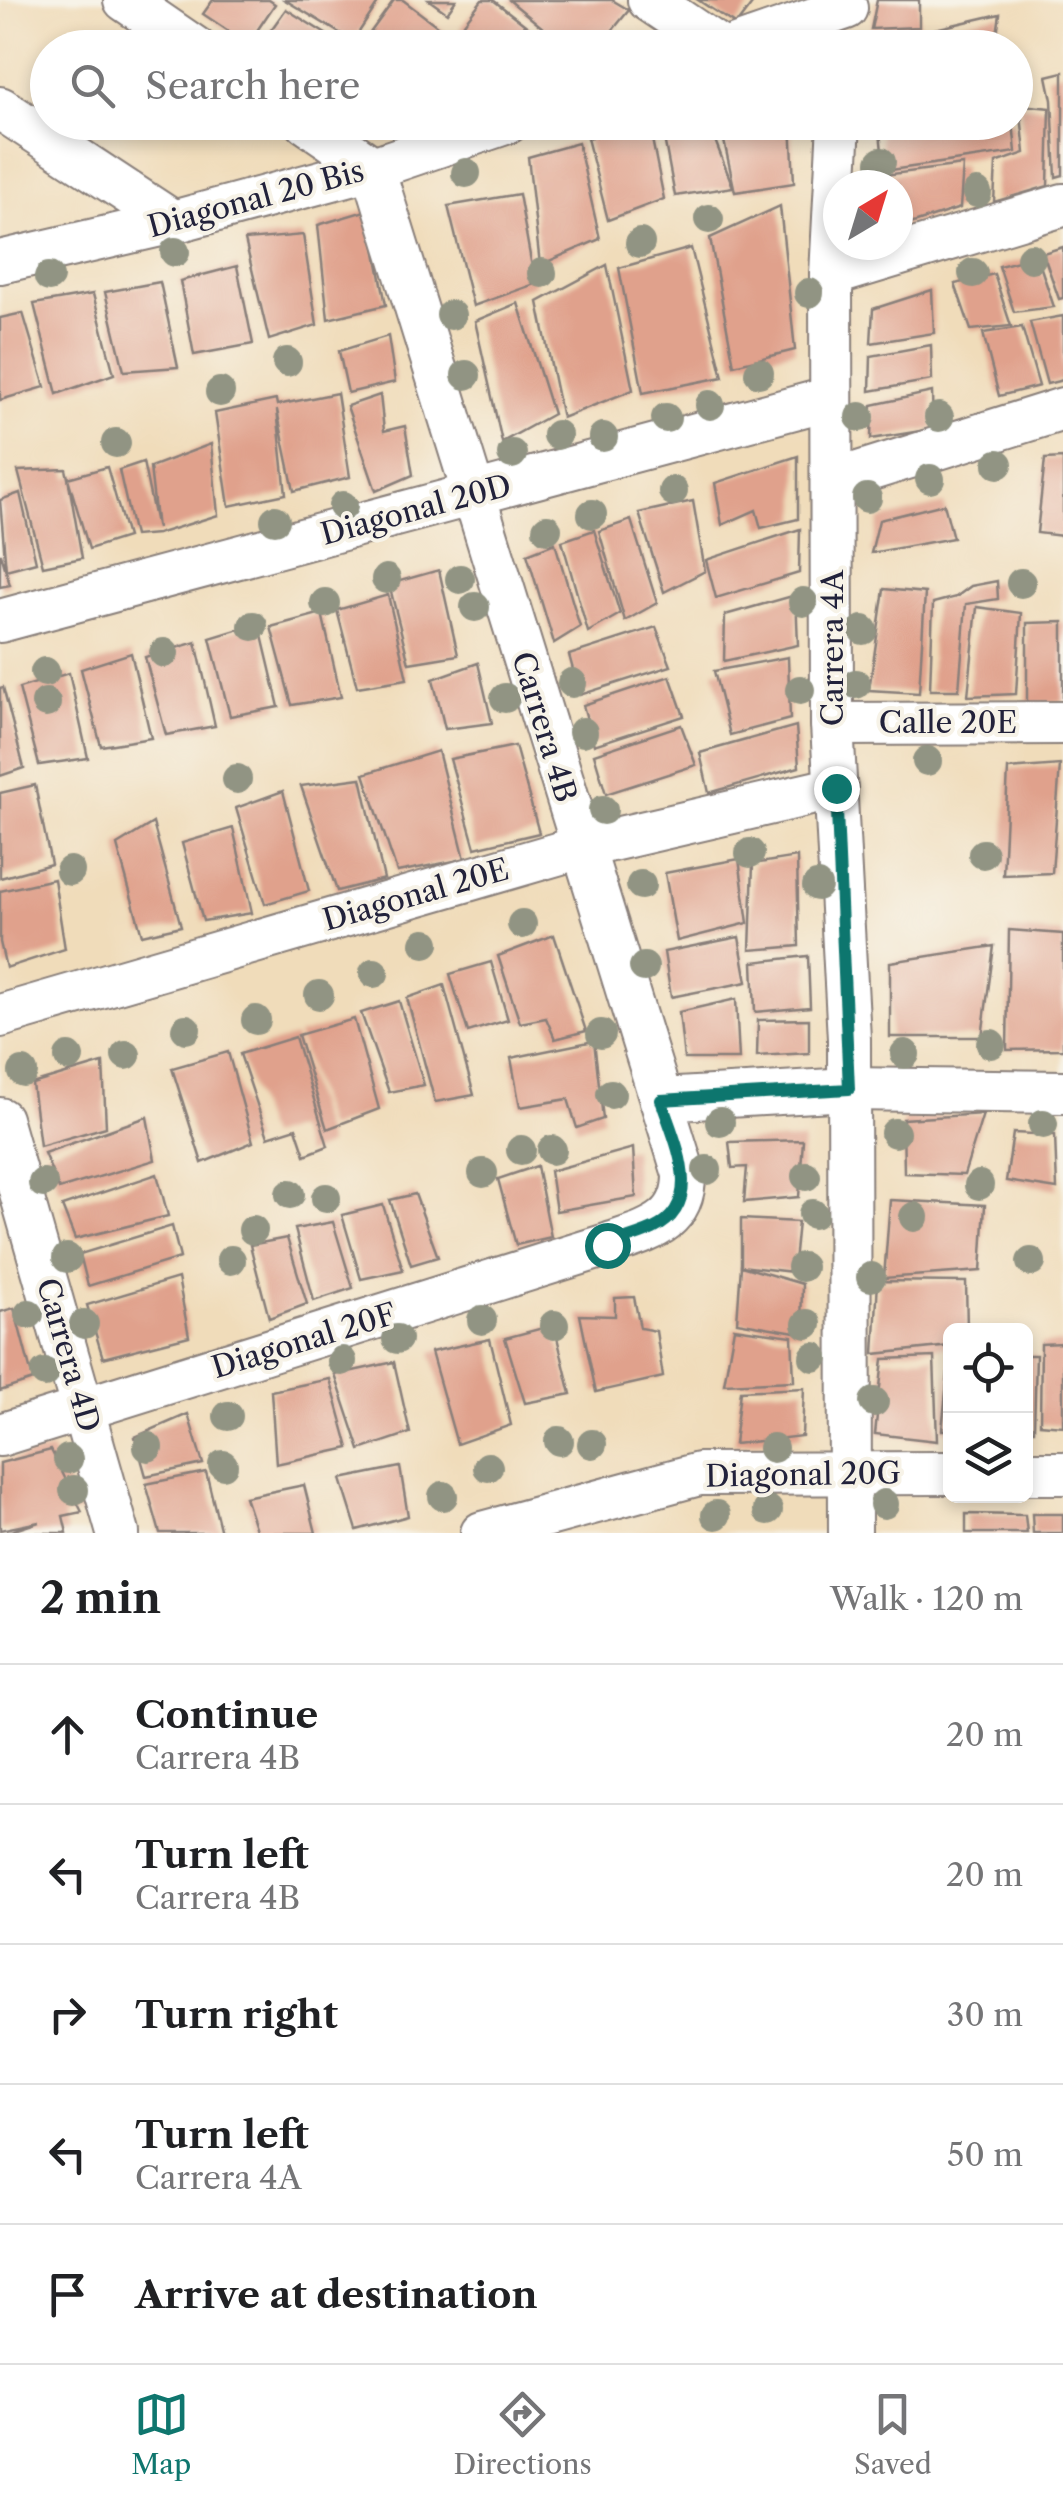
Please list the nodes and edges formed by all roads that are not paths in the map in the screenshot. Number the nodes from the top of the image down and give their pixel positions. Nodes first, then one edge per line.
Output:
1 (125, 0) edge
2 (649, 0) edge
3 (845, 19) edge
4 (169, 30) edge
5 (693, 30) edge
6 (801, 30) edge
7 (0, 108) edge
8 (30, 128) edge
9 (49, 140) edge
10 (333, 140) edge
11 (456, 140) edge
12 (839, 140) edge
13 (374, 168) junction
14 (1063, 204) edge
15 (174, 222) junction
16 (0, 262) edge
17 (830, 275) junction
18 (831, 398) junction
19 (1063, 409) edge
20 (833, 481) junction
21 (472, 495) junction
22 (0, 621) edge
23 (1063, 723) edge
24 (832, 724) junction
25 (836, 788) junction
26 (580, 848) junction
27 (0, 1016) edge
28 (849, 1089) junction
29 (1063, 1092) edge
30 (661, 1100) junction
31 (0, 1119) edge
32 (607, 1245) joint
33 (84, 1410) junction
34 (0, 1435) edge
35 (849, 1473) junction
36 (943, 1473) edge
37 (1033, 1473) edge
38 (1063, 1474) edge
39 (118, 1533) edge
40 (482, 1533) edge
41 (850, 1533) edge

1 - 4 street
2 - 5 street
3 - 6 street
7 - 8 street
9 - 15 street
10 - 13 street
11 - 13 street, Diagonal 20 Bis
12 - 17 street, Carrera 4A
13 - 15 street, Diagonal 20 Bis
13 - 21 street, Carrera 4B
14 - 17 street
15 - 16 street, Diagonal 20 Bis
17 - 18 street, Carrera 4A
18 - 20 street, Carrera 4A
18 - 21 street, Diagonal 20D
19 - 20 street
20 - 24 street, Carrera 4A
21 - 22 street, Diagonal 20D
21 - 26 street, Carrera 4B
23 - 24 street, Calle 20E
24 - 25 street, Carrera 4A
25 - 26 street, Diagonal 20E
25 - 28 street, Carrera 4A
26 - 27 street, Diagonal 20E
26 - 30 street, Carrera 4B
28 - 29 street
28 - 30 street
28 - 35 street, Carrera 4A
30 - 32 street, Carrera 4B
31 - 33 street, Carrera 4D
32 - 33 street, Diagonal 20F
33 - 34 street, Diagonal 20F
33 - 39 street, Carrera 4D
35 - 36 street, Diagonal 20G
35 - 40 street, Diagonal 20G
35 - 41 street, Carrera 4A
37 - 38 street

